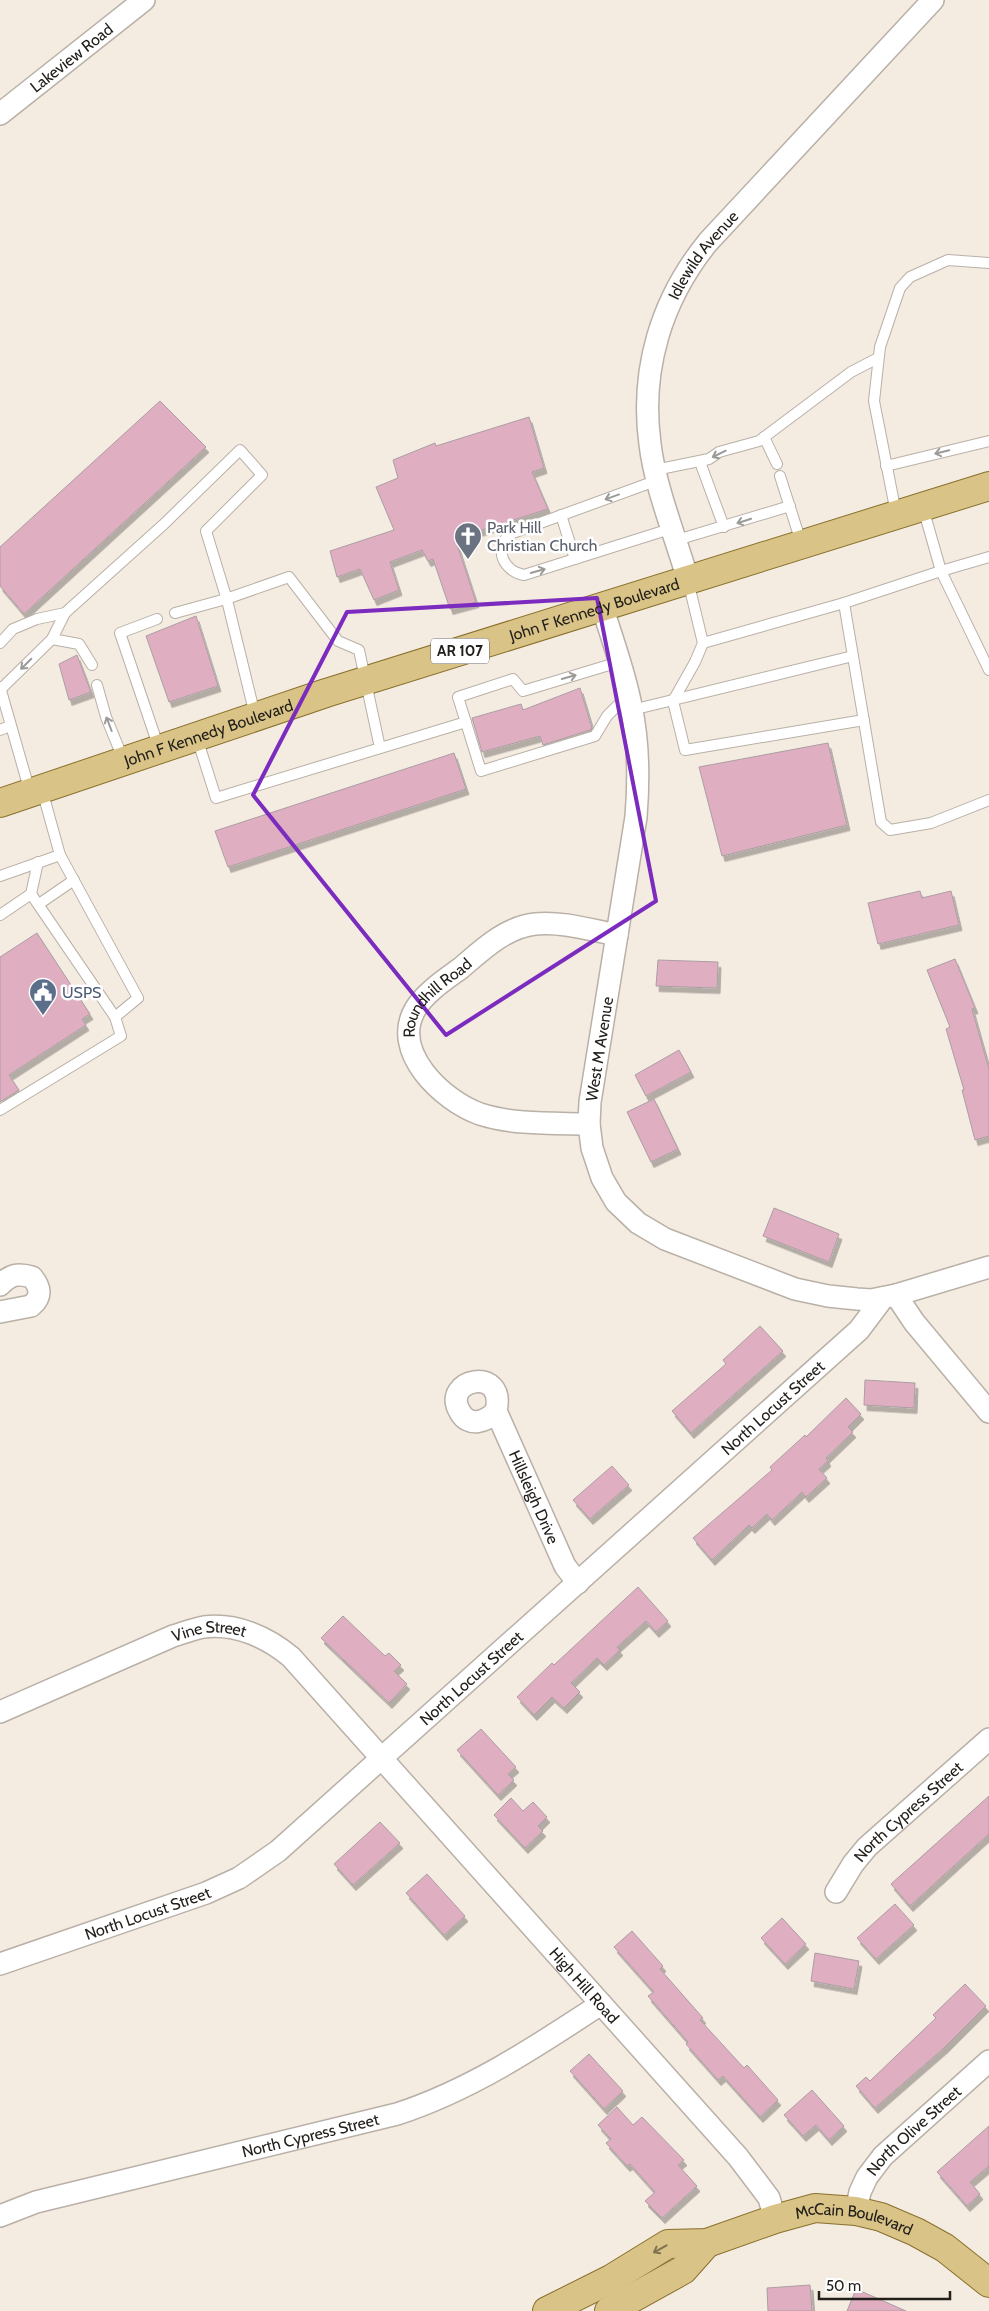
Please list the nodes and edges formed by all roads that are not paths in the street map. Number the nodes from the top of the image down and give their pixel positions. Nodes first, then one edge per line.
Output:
1 (144, 0) edge
2 (933, 0) edge
3 (0, 114) edge
4 (989, 263) edge
5 (878, 358) junction
6 (764, 437) junction
7 (989, 441) edge
8 (700, 462) junction
9 (777, 464) dead end
10 (886, 466) junction
11 (657, 475) junction
12 (780, 476) dead end
13 (989, 486) edge
14 (922, 505) junction
15 (790, 506) junction
16 (896, 514) junction
17 (561, 515) junction
18 (724, 527) junction
19 (675, 534) junction
20 (801, 544) junction
21 (989, 557) edge
22 (575, 559) junction
23 (941, 571) junction
24 (688, 580) junction
25 (226, 599) junction
26 (844, 603) junction
27 (602, 606) junction
28 (66, 612) junction
29 (175, 613) dead end
30 (157, 619) dead end
31 (52, 639) junction
32 (0, 643) edge
33 (703, 643) junction
34 (854, 656) junction
35 (619, 662) junction
36 (92, 665) dead end
37 (989, 670) edge
38 (364, 681) junction
39 (97, 685) dead end
40 (0, 688) edge
41 (673, 701) junction
42 (630, 702) junction
43 (256, 718) junction
44 (864, 720) junction
45 (466, 722) junction
46 (10, 726) junction
47 (0, 730) edge
48 (197, 738) junction
49 (380, 748) junction
50 (160, 750) junction
51 (124, 762) junction
52 (36, 791) junction
53 (989, 800) edge
54 (0, 803) edge
55 (60, 855) junction
56 (38, 862) junction
57 (0, 876) edge
58 (74, 880) junction
59 (31, 894) junction
60 (38, 904) junction
61 (0, 915) edge
62 (617, 935) junction
63 (115, 1017) junction
64 (0, 1110) edge
65 (589, 1124) junction
66 (989, 1267) edge
67 (0, 1285) edge
68 (890, 1296) junction
69 (0, 1312) edge
70 (496, 1411) dead end
71 (989, 1412) edge
72 (578, 1583) junction
73 (0, 1712) edge
74 (989, 1739) edge
75 (382, 1758) junction
76 (836, 1892) dead end
77 (0, 1964) edge
78 (602, 2004) junction
79 (989, 2061) edge
80 (856, 2211) junction
81 (0, 2216) edge
82 (775, 2219) junction
83 (707, 2243) junction
84 (989, 2283) edge
85 (547, 2311) edge
86 (609, 2311) edge

1 - 3 street, Lakeview Road
2 - 11 street, Idlewild Avenue
4 - 5 lane
5 - 6 lane
5 - 10 lane
6 -> 8 lane
6 - 9 lane
7 -> 10 lane
8 - 11 lane
8 - 18 lane
10 - 16 lane
11 -> 17 lane
11 - 19 street, Idlewild Avenue
12 - 15 lane
13 - 14 main road, John F Kennedy Boulevard / AR 107
14 - 16 main road, John F Kennedy Boulevard / AR 107
14 - 23 lane
15 -> 18 lane
15 - 20 lane
16 - 20 main road, John F Kennedy Boulevard / AR 107
17 - 22 lane
17 -> 22 lane
18 - 19 lane
19 - 22 lane
19 - 24 street, Idlewild Avenue
20 - 24 main road, John F Kennedy Boulevard / AR 107
21 - 23 lane
23 - 26 lane
23 - 37 lane
24 - 27 main road, John F Kennedy Boulevard / AR 107
24 - 33 lane
25 - 28 lane
25 - 29 lane
25 - 38 lane
25 - 43 lane
26 - 33 lane
26 - 34 lane
27 - 35 street, West M Avenue
27 - 38 main road, John F Kennedy Boulevard / AR 107
28 - 31 lane
28 - 32 lane
30 - 50 lane
31 - 36 lane
31 -> 40 lane
33 - 41 lane
34 - 41 lane
34 - 44 lane
35 - 42 street, West M Avenue
45 -> 35 lane
38 - 43 main road, John F Kennedy Boulevard / AR 107
38 - 49 lane
51 -> 39 lane
40 - 46 lane
41 - 42 lane
41 - 44 lane
42 - 45 lane
42 - 62 street, West M Avenue
43 - 48 main road, John F Kennedy Boulevard / AR 107
44 - 53 lane
45 - 49 lane
46 - 47 lane
46 - 52 lane
48 - 49 lane
48 - 50 main road, John F Kennedy Boulevard / AR 107
50 - 51 main road, John F Kennedy Boulevard / AR 107
51 - 52 main road, John F Kennedy Boulevard / AR 107
52 - 54 main road, John F Kennedy Boulevard / AR 107
52 - 55 lane
55 - 56 lane
55 - 58 lane
56 - 57 lane
56 - 59 lane
58 - 60 lane
58 - 63 lane
59 - 60 lane
59 - 61 lane
60 - 63 lane
62 - 65 street, West M Avenue
62 - 65 street, Roundhill Road
63 - 64 lane
65 - 68 street, West M Avenue
66 - 68 street
67 - 69 street
68 - 71 street
68 - 72 street, North Locust Street
70 - 72 street, Hillsleigh Drive
72 - 75 street, North Locust Street
73 - 75 street, Vine Street
74 - 76 street, North Cypress Street
75 - 77 street, North Locust Street
75 - 78 street, High Hill Road
78 - 81 street, North Cypress Street
78 - 82 street, High Hill Road
79 - 80 street, North Olive Street
80 - 82 main road, McCain Boulevard
80 - 84 main road, McCain Boulevard
82 - 83 main road, McCain Boulevard
83 -> 85 main road, McCain Boulevard
83 - 86 main road, McCain Boulevard

